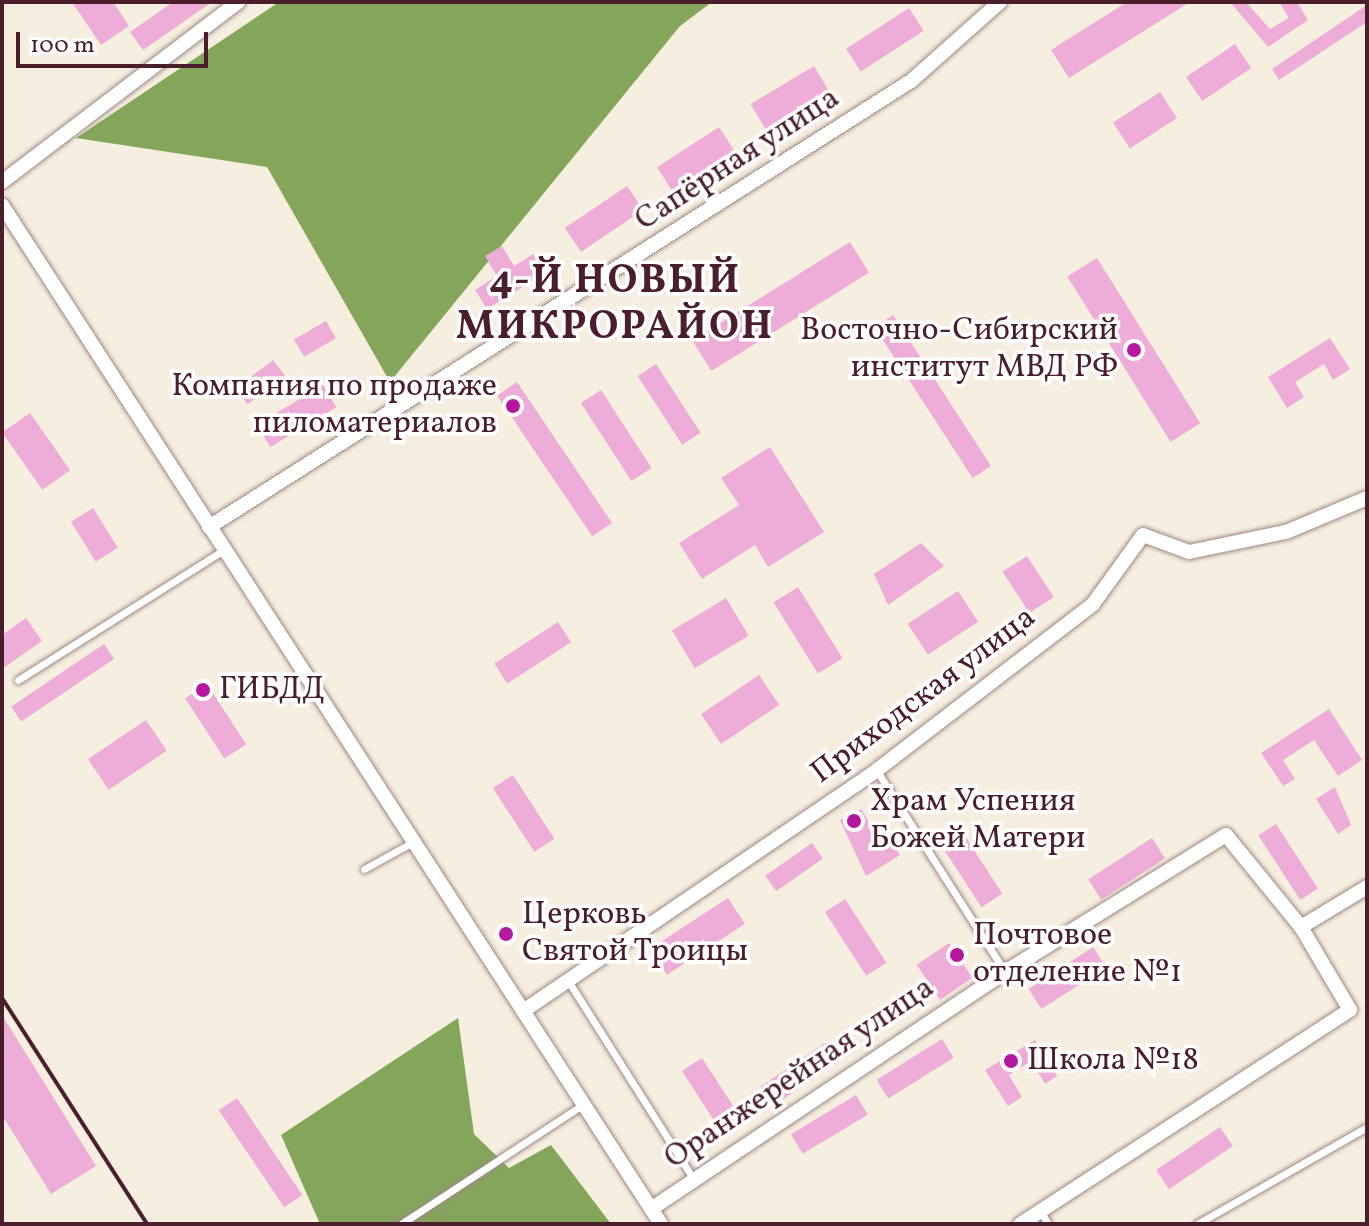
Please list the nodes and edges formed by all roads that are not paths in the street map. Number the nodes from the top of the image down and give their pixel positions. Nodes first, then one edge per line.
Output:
1 (238, 2) edge
2 (1000, 2) edge
3 (2, 182) edge
4 (2, 205) edge
5 (1367, 498) edge
6 (209, 527) junction
7 (224, 550) junction
8 (18, 680) dead end
9 (877, 770) junction
10 (415, 841) junction
11 (364, 869) dead end
12 (1367, 887) edge
13 (1301, 927) junction
14 (1005, 972) junction
15 (566, 978) junction
16 (523, 1011) junction
17 (582, 1105) junction
18 (1367, 1127) edge
19 (692, 1177) junction
20 (651, 1209) junction
21 (1040, 1210) junction
22 (401, 1224) edge
23 (661, 1224) edge
24 (1020, 1224) edge
25 (1048, 1224) edge
26 (1197, 1224) edge

1 - 3 street
2 - 6 street, Сапёрная улица
4 - 6 street
5 - 9 street, Приходская улица
6 - 7 street
7 - 8 lane
7 - 10 street
9 - 14 lane
9 - 15 street, Приходская улица
10 - 11 lane
10 - 16 street
12 - 13 street
13 - 14 street, Оранжерейная улица
13 - 21 street
14 - 19 street, Оранжерейная улица
15 - 16 street, Приходская улица
15 - 19 lane
16 - 17 street
17 - 20 street
17 - 22 lane
18 - 26 lane
19 - 20 street, Оранжерейная улица
20 - 23 street
21 - 24 street
21 - 25 lane

